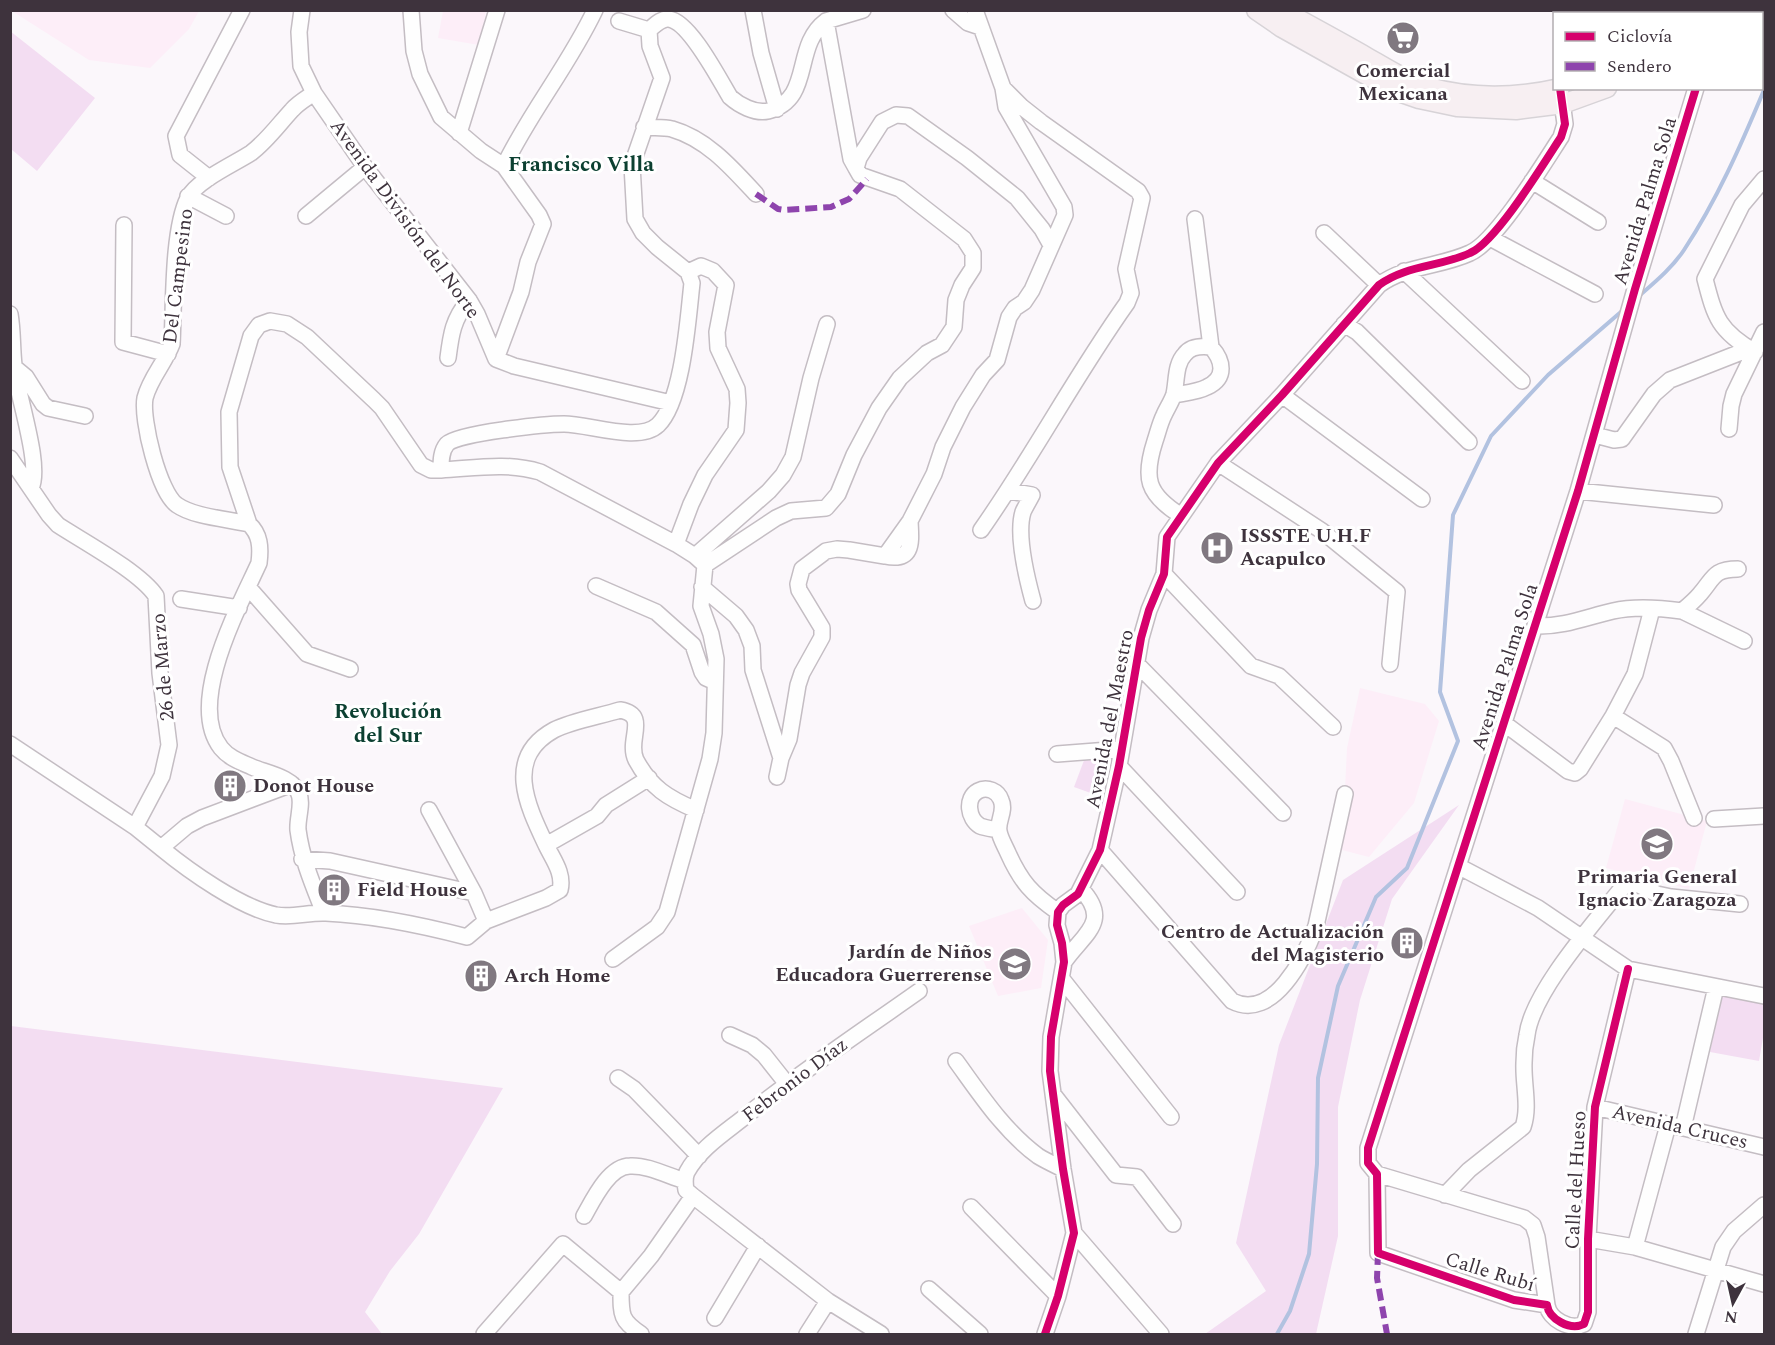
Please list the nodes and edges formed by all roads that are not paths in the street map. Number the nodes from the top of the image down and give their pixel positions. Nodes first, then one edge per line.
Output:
1 (242, 10) edge
2 (302, 10) edge
3 (411, 10) edge
4 (497, 10) edge
5 (596, 10) edge
6 (753, 10) edge
7 (863, 10) edge
8 (953, 10) edge
9 (975, 10) edge
10 (1282, 10) edge
11 (1263, 12) edge
12 (619, 21) dead end
13 (826, 21) junction
14 (981, 27) junction
15 (649, 30) junction
16 (1003, 88) junction
17 (1591, 90) edge
18 (1695, 90) edge
19 (314, 93) junction
20 (1561, 94) edge
21 (777, 109) junction
22 (644, 127) junction
23 (459, 133) junction
24 (504, 166) junction
25 (365, 167) junction
26 (862, 173) junction
27 (209, 178) junction
28 (1532, 181) junction
29 (1761, 182) edge
30 (756, 194) dead end
31 (188, 196) junction
32 (226, 216) dead end
33 (306, 216) dead end
34 (1195, 219) dead end
35 (1598, 222) dead end
36 (124, 225) dead end
37 (1324, 234) dead end
38 (1490, 238) junction
39 (1051, 245) junction
40 (1404, 271) junction
41 (688, 272) junction
42 (1379, 285) junction
43 (1595, 294) dead end
44 (469, 300) junction
45 (10, 314) edge
46 (827, 324) dead end
47 (1344, 324) junction
48 (1764, 332) edge
49 (1210, 347) junction
50 (1752, 351) junction
51 (168, 354) junction
52 (448, 358) dead end
53 (496, 359) junction
54 (14, 367) junction
55 (1522, 381) dead end
56 (1173, 395) junction
57 (1282, 395) junction
58 (671, 403) junction
59 (85, 416) dead end
60 (1729, 429) dead end
61 (1594, 435) junction
62 (1469, 441) dead end
63 (10, 458) edge
64 (1218, 463) junction
65 (441, 470) junction
66 (31, 489) junction
67 (1009, 491) junction
68 (1578, 491) junction
69 (1422, 499) dead end
70 (1713, 505) dead end
71 (1180, 515) junction
72 (249, 524) junction
73 (981, 530) dead end
74 (676, 544) junction
75 (700, 561) junction
76 (1738, 569) dead end
77 (1164, 574) junction
78 (596, 586) dead end
79 (248, 587) junction
80 (702, 587) junction
81 (181, 599) dead end
82 (1034, 601) dead end
83 (239, 608) junction
84 (1652, 609) junction
85 (1682, 611) junction
86 (1536, 627) junction
87 (1744, 641) dead end
88 (1137, 664) junction
89 (1390, 664) dead end
90 (350, 669) dead end
91 (715, 682) junction
92 (1613, 716) junction
93 (1505, 724) junction
94 (1333, 727) dead end
95 (10, 744) edge
96 (1122, 749) junction
97 (1057, 753) dead end
98 (781, 758) junction
99 (1119, 766) junction
100 (777, 777) dead end
101 (649, 778) junction
102 (292, 784) junction
103 (1345, 794) dead end
104 (429, 810) dead end
105 (696, 810) junction
106 (1283, 813) dead end
107 (1764, 816) edge
108 (1694, 818) dead end
109 (1714, 819) dead end
110 (135, 827) junction
111 (998, 830) dead end
112 (546, 845) junction
113 (161, 848) junction
114 (1100, 850) junction
115 (303, 859) junction
116 (1458, 866) junction
117 (1081, 889) junction
118 (474, 892) junction
119 (1237, 892) dead end
120 (1740, 904) dead end
121 (1058, 912) junction
122 (324, 913) junction
123 (486, 921) junction
124 (1582, 938) junction
125 (613, 959) dead end
126 (1064, 962) junction
127 (1628, 969) junction
128 (1062, 979) junction
129 (1716, 987) junction
130 (919, 991) dead end
131 (1764, 996) edge
132 (729, 1035) dead end
133 (956, 1061) dead end
134 (618, 1078) dead end
135 (787, 1084) junction
136 (1053, 1093) junction
137 (1595, 1107) junction
138 (1171, 1117) dead end
139 (1676, 1126) junction
140 (1764, 1146) edge
141 (699, 1156) junction
142 (1063, 1169) junction
143 (1377, 1174) junction
144 (685, 1181) junction
145 (1445, 1195) junction
146 (693, 1196) junction
147 (1764, 1205) edge
148 (971, 1207) dead end
149 (584, 1216) dead end
150 (1173, 1224) dead end
151 (1074, 1233) junction
152 (1588, 1239) junction
153 (758, 1246) junction
154 (1635, 1246) junction
155 (1378, 1253) joint
156 (1717, 1270) junction
157 (1764, 1284) edge
158 (929, 1289) dead end
159 (621, 1292) junction
160 (1058, 1296) junction
161 (828, 1301) junction
162 (1546, 1305) junction
163 (715, 1318) dead end
164 (1584, 1324) joint
165 (1049, 1332) edge
166 (484, 1335) edge
167 (641, 1335) edge
168 (807, 1335) edge
169 (881, 1335) edge
170 (980, 1335) edge
171 (1161, 1335) edge
172 (1696, 1335) edge

1 - 27 street
2 - 19 street, Avenida División del Norte
3 - 23 street
4 - 23 street
5 - 24 street
6 - 21 street
7 - 13 street
8 - 14 street
9 - 14 street
10 - 20 main road
11 - 20 main road
12 - 15 street
13 - 21 street
13 - 26 street
14 - 16 street
15 - 21 street
15 - 22 street
16 - 39 street
16 - 67 street
17 - 20 main road
18 - 61 street, Avenida Palma Sola
19 - 25 street, Avenida División del Norte
19 - 27 street, Del Campesino
20 - 28 street, Avenida del Maestro
22 - 30 street
22 - 41 street
23 - 24 street
24 - 53 street
25 - 33 street
25 - 44 street, Avenida División del Norte
26 - 39 street
26 - 75 street
27 - 31 street, Del Campesino
28 - 35 street
28 - 38 street, Avenida del Maestro
29 - 50 street
31 - 32 street
31 - 51 street, Del Campesino
34 - 49 street
36 - 51 street
37 - 42 street
38 - 40 street, Avenida del Maestro
38 - 43 street
39 - 98 street
40 - 42 street, Avenida del Maestro
40 - 55 street
41 - 58 street
41 - 74 street
42 - 47 street, Avenida del Maestro
44 - 52 street
44 - 53 street, Avenida División del Norte
45 - 54 street
46 - 75 street
47 - 57 street, Avenida del Maestro
47 - 62 street
48 - 50 street
49 - 56 street
49 - 56 street
50 - 60 street
50 - 61 street
51 - 72 street, Del Campesino
53 - 58 street
54 - 59 street
54 - 66 street
56 - 71 street
57 - 64 street, Avenida del Maestro
57 - 69 street
58 - 65 street
61 - 68 street, Avenida Palma Sola
63 - 66 street, 26 de Marzo
64 - 71 street, Avenida del Maestro
64 - 89 street
65 - 72 street
65 - 74 street
66 - 110 street, 26 de Marzo
67 - 73 street
67 - 82 street
68 - 70 street
68 - 86 street, Avenida Palma Sola
71 - 77 street, Avenida del Maestro
72 - 79 street
74 - 75 street
75 - 80 street
76 - 85 street
77 - 88 street, Avenida del Maestro
77 - 94 street
78 - 91 street
79 - 83 street
79 - 90 street
80 - 91 street
80 - 98 street
81 - 83 street
83 - 102 street
84 - 85 street
84 - 86 street
84 - 92 street
85 - 87 street
86 - 93 street, Avenida Palma Sola
88 - 96 street, Avenida del Maestro
88 - 106 street
91 - 105 street
92 - 93 street
92 - 108 street
93 - 116 street, Avenida Palma Sola
95 - 110 street
96 - 97 street
96 - 99 street, Avenida del Maestro
98 - 100 street
99 - 114 street, Avenida del Maestro
99 - 119 street
101 - 105 street
101 - 112 street
101 - 112 street
102 - 113 street
102 - 115 street
103 - 114 street
104 - 118 street
105 - 125 street
107 - 109 street
110 - 113 street
111 - 121 street
112 - 123 street
113 - 122 street
114 - 117 street, Avenida del Maestro
115 - 118 street
115 - 122 street
116 - 124 street
116 - 143 street, Avenida Palma Sola
117 - 121 street, Avenida del Maestro
117 - 126 street
118 - 123 street
120 - 124 street
121 - 126 street
122 - 123 street
124 - 127 street
124 - 145 street
126 - 128 street
127 - 129 street
127 - 137 street, Calle del Hueso
128 - 136 street
128 - 138 street
129 - 131 street
129 - 139 street
130 - 135 street, Febronio Díaz
132 - 135 street
133 - 142 street
134 - 141 street
135 - 141 street, Febronio Díaz
136 - 142 street
136 - 150 street
137 - 139 street, Avenida Cruces
137 - 152 street, Calle del Hueso
139 - 140 street, Avenida Cruces
139 - 154 street
141 - 144 street, Febronio Díaz
142 - 151 street
143 - 145 street
143 - 155 street, Avenida Palma Sola
144 - 146 street
144 - 149 street
145 - 162 street
146 - 153 street
146 - 159 street
147 - 156 street
148 - 160 street
151 - 160 street
151 - 171 street
152 - 154 street
152 - 164 street, Calle del Hueso
153 - 161 street
153 - 163 street
154 - 156 street
155 - 162 street, Calle Rubí
156 - 157 street
156 - 172 street
158 - 170 street
159 - 166 street
159 - 167 street
160 - 165 street
161 - 168 street
161 - 169 street
162 - 164 street, Calle Rubí

